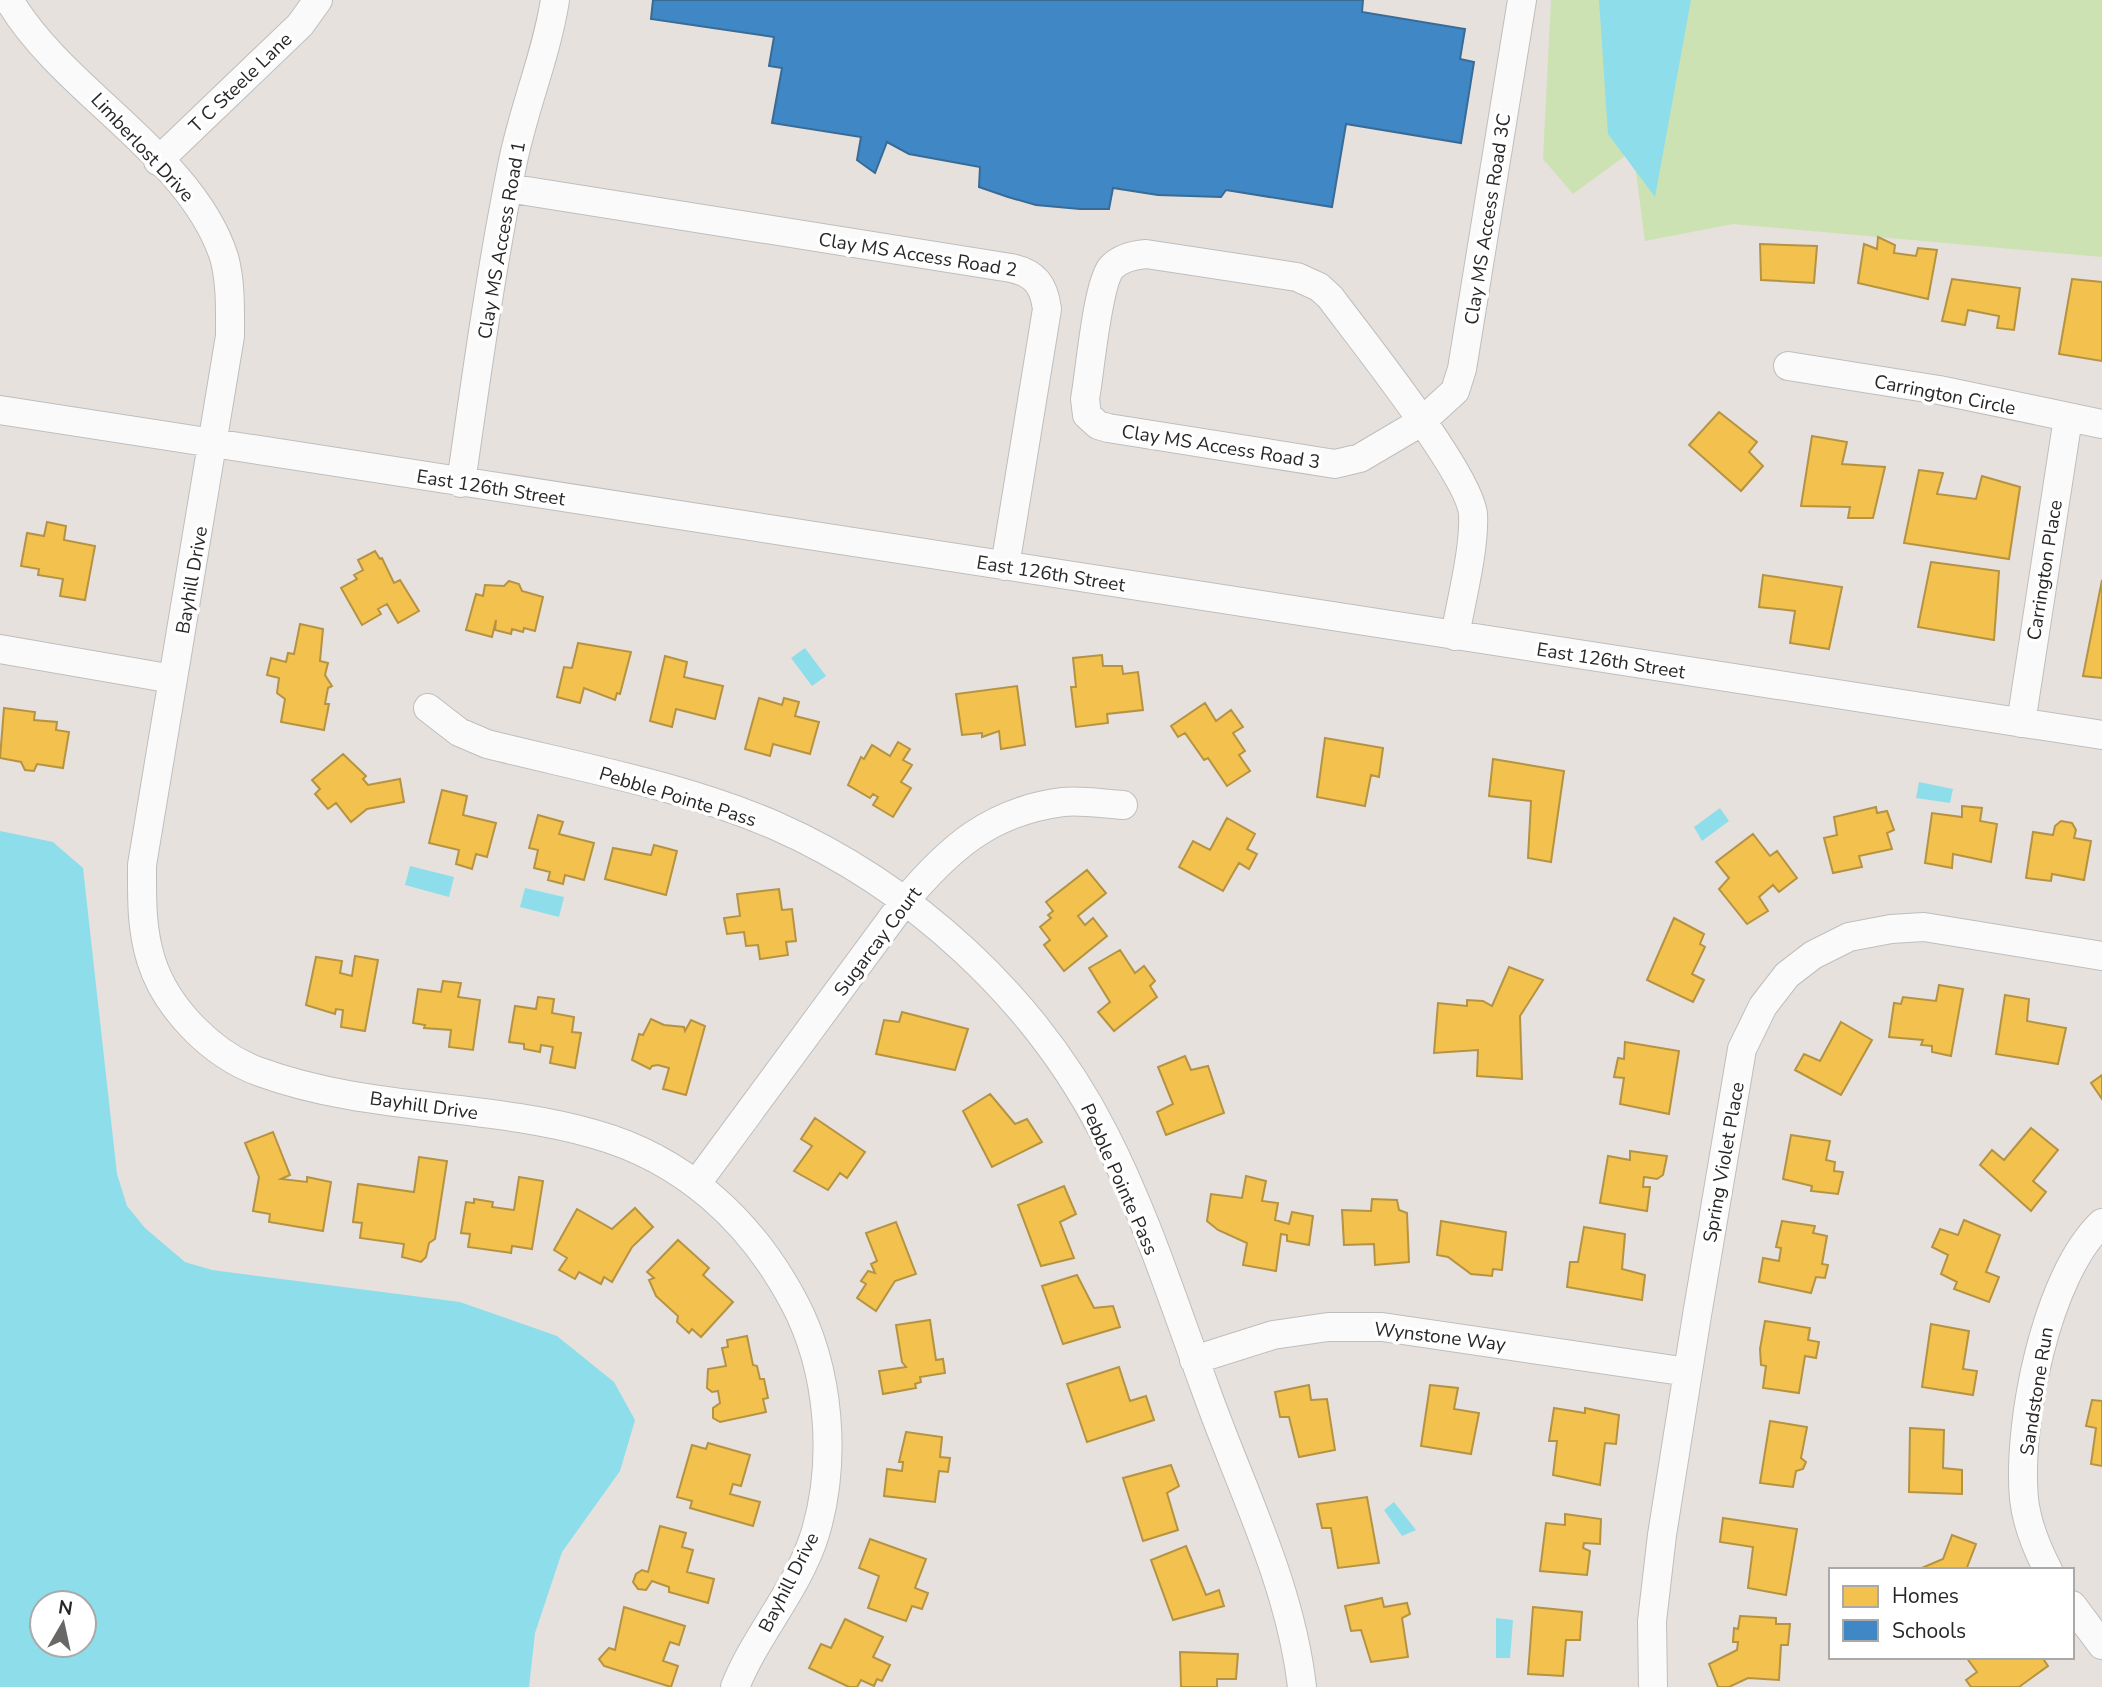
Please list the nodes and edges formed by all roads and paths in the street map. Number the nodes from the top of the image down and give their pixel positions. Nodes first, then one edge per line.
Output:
1 (9, 0) edge
2 (318, 0) edge
3 (555, 0) edge
4 (1522, 0) edge
5 (158, 161) junction
6 (508, 188) junction
7 (1788, 366) dead end
8 (0, 410) edge
9 (2068, 418) junction
10 (1421, 422) junction
11 (2102, 424) edge
12 (215, 443) junction
13 (461, 483) junction
14 (1005, 566) junction
15 (1455, 636) junction
16 (0, 649) edge
17 (173, 679) junction
18 (428, 708) dead end
19 (2021, 723) junction
20 (2102, 735) edge
21 (1123, 805) dead end
22 (904, 902) junction
23 (2102, 956) edge
24 (698, 1183) junction
25 (2102, 1223) edge
26 (1194, 1360) junction
27 (1688, 1372) junction
28 (2047, 1568) edge
29 (2074, 1608) edge
30 (2102, 1645) edge
31 (735, 1687) edge
32 (1302, 1687) edge
33 (1653, 1687) edge

1 - 5 street, Limberlost Drive
2 - 5 street, T C Steele Lane
3 - 6 street, Clay MS Access Road 1
4 - 10 street, Clay MS Access Road 3C
5 - 12 street, Limberlost Drive
6 - 13 street, Clay MS Access Road 1
6 - 14 street, Clay MS Access Road 2
7 - 9 street, Carrington Circle
8 - 12 street, East 126th Street
9 - 11 street, Carrington Circle
9 - 19 street, Carrington Place
10 - 10 street, Clay MS Access Road 3
10 - 15 street, Clay MS Access Road 3
12 - 13 street, East 126th Street
12 - 17 street, Bayhill Drive
13 - 14 street, East 126th Street
14 - 15 street, East 126th Street
15 - 19 street, East 126th Street
16 - 17 street
17 - 24 street, Bayhill Drive
18 - 22 street, Pebble Pointe Pass
19 - 20 street, East 126th Street
21 - 22 street, Sugarcay Court
22 - 24 street, Sugarcay Court
22 - 26 street, Pebble Pointe Pass
23 - 27 street, Spring Violet Place
24 - 31 street, Bayhill Drive
25 - 28 street, Sandstone Run
26 - 27 street, Wynstone Way
26 - 32 street, Pebble Pointe Pass
27 - 33 street, Spring Violet Place
29 - 30 street

